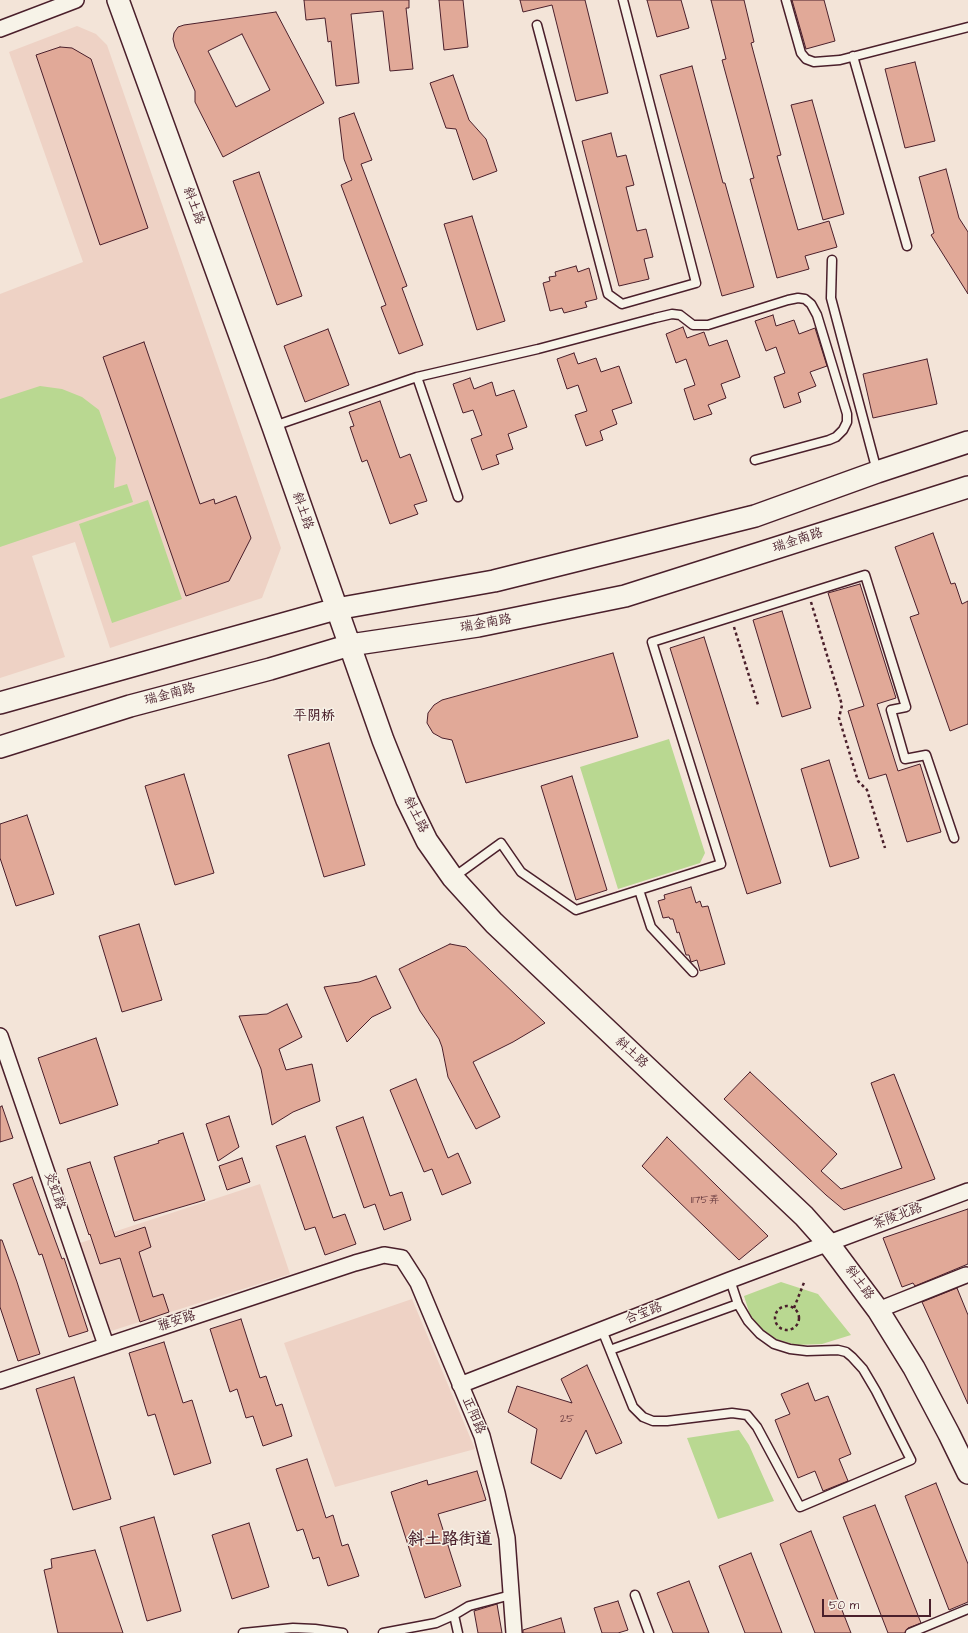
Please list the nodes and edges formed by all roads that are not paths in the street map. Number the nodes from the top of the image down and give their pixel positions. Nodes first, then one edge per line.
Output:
1 (76, 0) edge
2 (118, 0) edge
3 (623, 0) edge
4 (786, 0) edge
5 (537, 25) dead end
6 (968, 27) edge
7 (0, 29) edge
8 (853, 56) junction
9 (907, 246) dead end
10 (832, 260) dead end
11 (417, 376) junction
12 (273, 426) junction
13 (968, 442) edge
14 (754, 460) dead end
15 (877, 472) junction
16 (968, 487) edge
17 (458, 497) dead end
18 (336, 609) junction
19 (350, 645) junction
20 (0, 703) edge
21 (0, 747) edge
22 (954, 838) dead end
23 (453, 878) junction
24 (639, 890) junction
25 (693, 972) dead end
26 (0, 1036) edge
27 (968, 1190) edge
28 (828, 1243) junction
29 (355, 1263) joint
30 (966, 1275) dead end
31 (730, 1280) junction
32 (738, 1304) junction
33 (878, 1310) junction
34 (602, 1330) junction
35 (106, 1346) junction
36 (610, 1350) junction
37 (0, 1381) edge
38 (460, 1385) junction
39 (968, 1473) edge
40 (511, 1595) junction
41 (635, 1595) dead end
42 (968, 1609) edge
43 (454, 1615) junction
44 (243, 1633) edge
45 (343, 1633) edge
46 (383, 1633) edge
47 (458, 1633) edge
48 (514, 1633) edge
49 (649, 1633) edge
50 (910, 1633) edge

1 - 7 street
2 - 12 main road, 斜土路
3 - 5 lane
4 - 8 lane
6 - 8 lane
8 - 9 lane
10 - 15 lane
11 - 12 lane
11 - 14 lane
11 - 17 lane
12 - 18 main road, 斜土路
13 - 15 main road
15 - 18 main road
16 - 19 main road, 瑞金南路
18 - 19 main road, 斜土路
18 - 20 main road
19 - 21 main road, 瑞金南路
19 - 23 main road, 斜土路
22 - 24 lane
23 - 24 lane
23 - 28 main road, 斜土路
24 - 25 lane
26 - 35 street, 炎虹路
27 - 28 street, 茶陵北路
28 - 31 street, 合宝路
28 - 33 main road, 斜土路
29 - 35 street, 雅安路
29 - 38 street, 正阳路
30 - 33 street
31 - 32 lane
31 - 34 street, 合宝路
32 - 36 lane
32 - 36 lane
33 - 39 main road, 斜土路
34 - 36 lane
34 - 38 street, 合宝路
35 - 37 street, 雅安路
38 - 40 street, 正阳路
40 - 43 lane
40 - 48 street, 正阳路
41 - 49 lane
42 - 50 lane
43 - 46 lane
43 - 47 lane
44 - 45 lane

